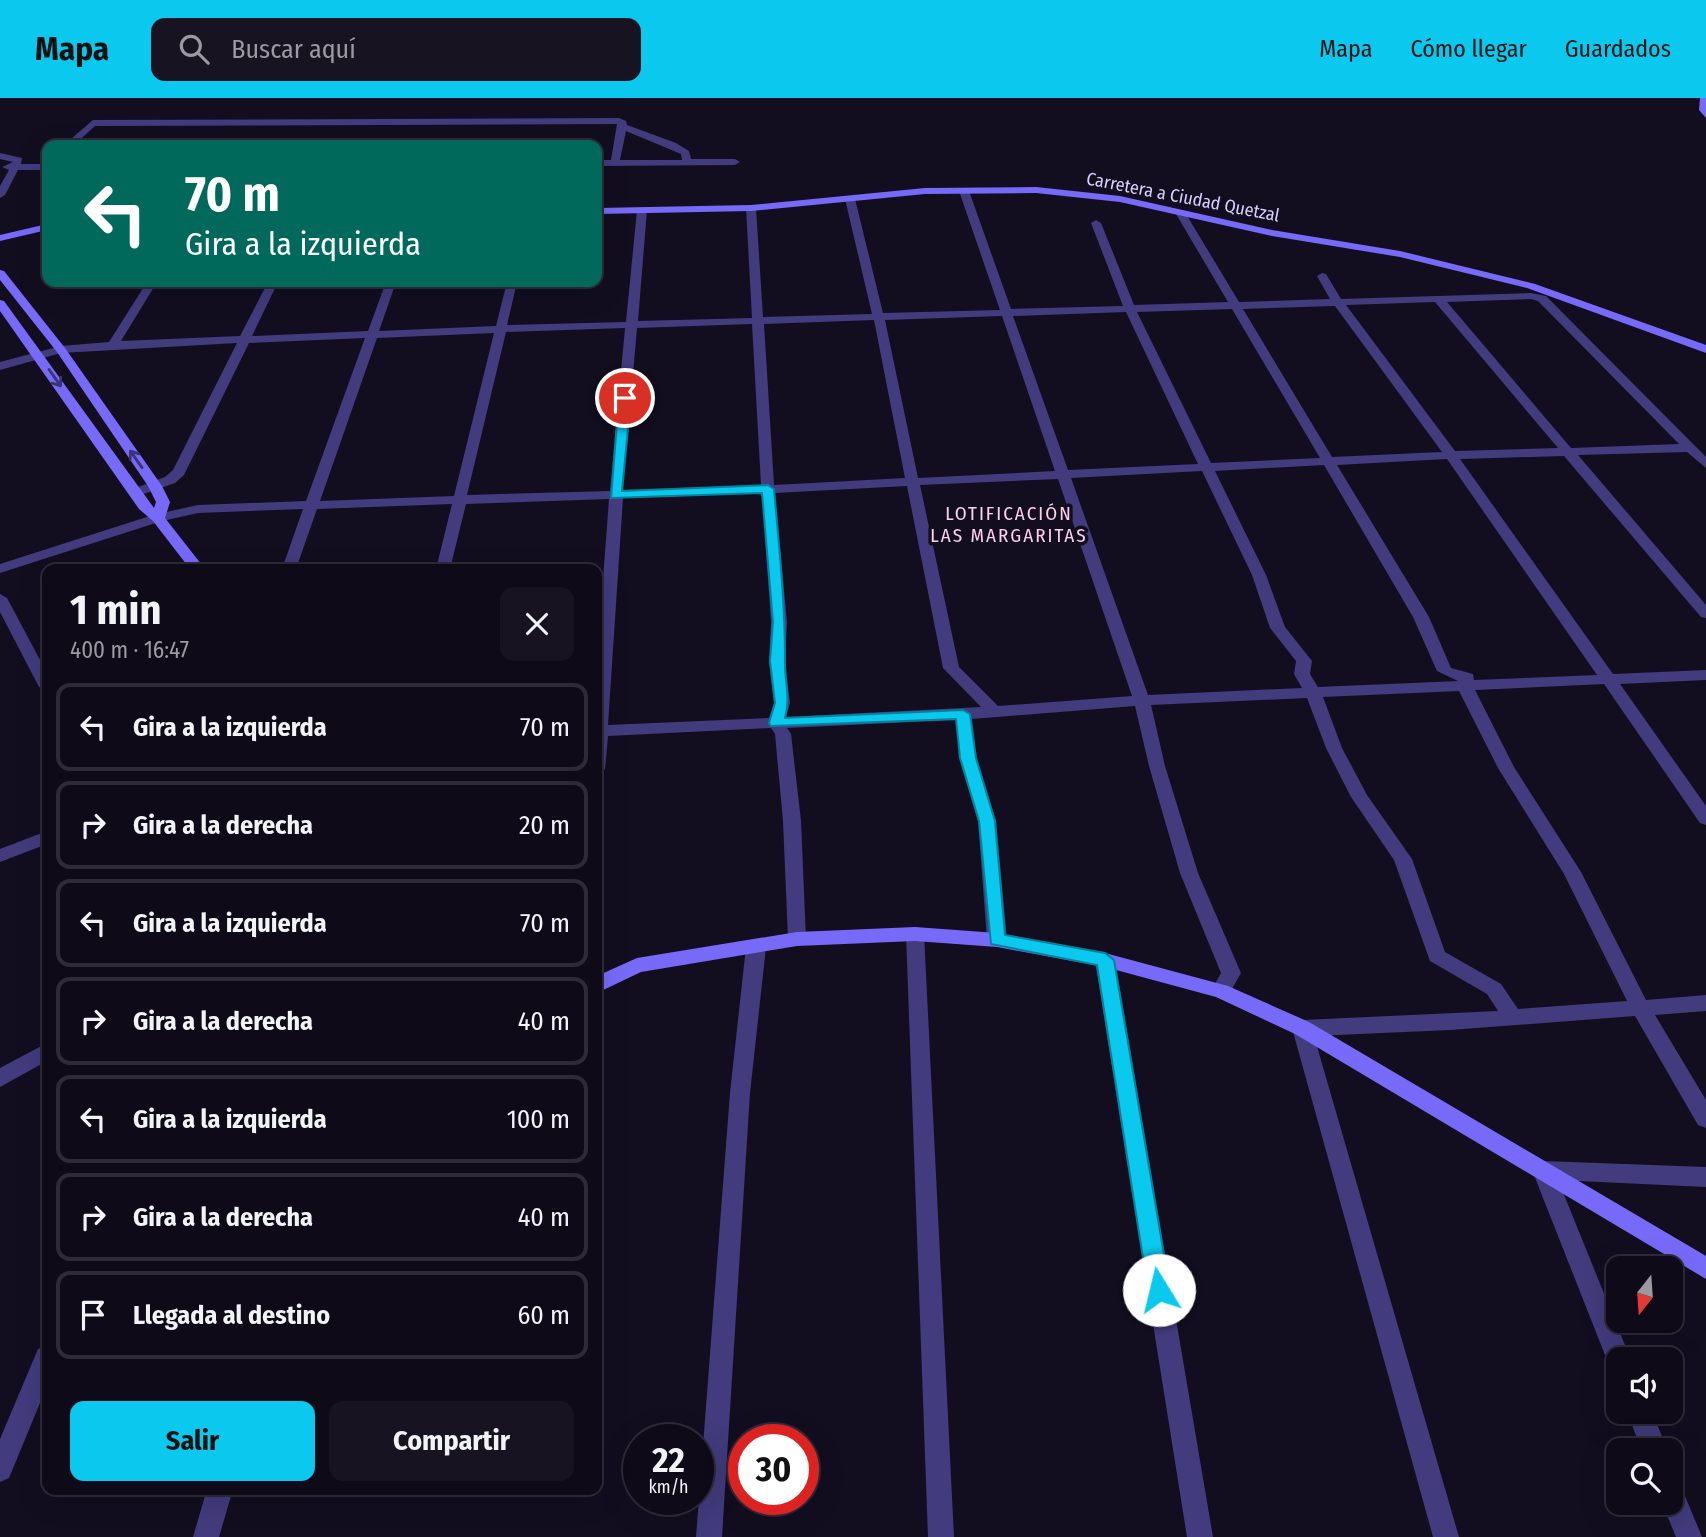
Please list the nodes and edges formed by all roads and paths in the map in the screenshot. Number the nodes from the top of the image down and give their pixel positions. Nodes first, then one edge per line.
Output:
1 (1703, 98) edge
2 (1706, 115) edge
3 (622, 126) junction
4 (74, 140) edge
5 (0, 156) edge
6 (735, 162) dead end
7 (602, 163) edge
8 (615, 163) junction
9 (687, 163) junction
10 (0, 165) edge
11 (17, 167) junction
12 (42, 167) edge
13 (964, 191) junction
14 (0, 195) edge
15 (850, 198) junction
16 (751, 208) junction
17 (602, 211) edge
18 (642, 211) junction
19 (1181, 214) junction
20 (1096, 223) dead end
21 (42, 228) edge
22 (0, 238) edge
23 (0, 273) edge
24 (1322, 276) dead end
25 (149, 287) edge
26 (271, 287) edge
27 (389, 287) edge
28 (511, 287) edge
29 (18, 295) junction
30 (1439, 300) junction
31 (0, 301) edge
32 (1339, 304) junction
33 (1234, 307) junction
34 (1131, 311) junction
35 (1006, 314) junction
36 (879, 319) junction
37 (758, 322) junction
38 (632, 325) junction
39 (501, 328) junction
40 (370, 336) junction
41 (246, 341) junction
42 (113, 345) junction
43 (61, 349) junction
44 (1706, 349) edge
45 (39, 355) junction
46 (0, 366) edge
47 (113, 426) junction
48 (93, 432) junction
49 (1690, 448) junction
50 (1570, 451) junction
51 (1451, 455) junction
52 (1327, 461) junction
53 (1706, 464) edge
54 (1206, 467) junction
55 (1062, 473) junction
56 (911, 481) junction
57 (155, 486) junction
58 (768, 489) junction
59 (135, 493) junction
60 (615, 495) junction
61 (459, 500) junction
62 (313, 504) junction
63 (158, 518) junction
64 (194, 564) edge
65 (291, 564) edge
66 (444, 564) edge
67 (0, 569) edge
68 (0, 598) edge
69 (1706, 614) edge
70 (1706, 675) edge
71 (1607, 677) junction
72 (42, 678) edge
73 (1465, 686) junction
74 (602, 688) edge
75 (1313, 692) junction
76 (1142, 700) junction
77 (995, 712) junction
78 (963, 714) junction
79 (776, 723) junction
80 (602, 732) edge
81 (1706, 819) edge
82 (42, 839) edge
83 (0, 856) edge
84 (915, 934) junction
85 (797, 939) junction
86 (997, 940) junction
87 (756, 947) junction
88 (1105, 960) junction
89 (602, 982) edge
90 (1221, 990) junction
91 (1706, 1003) edge
92 (1639, 1006) junction
93 (1512, 1016) junction
94 (1302, 1028) junction
95 (42, 1054) edge
96 (0, 1078) edge
97 (1706, 1119) edge
98 (1543, 1170) junction
99 (1706, 1177) edge
100 (1706, 1268) edge
101 (1614, 1347) edge
102 (42, 1369) edge
103 (0, 1469) edge
104 (218, 1495) edge
105 (1680, 1515) edge
106 (206, 1537) edge
107 (709, 1537) edge
108 (942, 1537) edge
109 (1200, 1537) edge
110 (1446, 1537) edge
111 (1689, 1537) edge

1 - 2 street
3 - 4 street
3 - 8 street
3 - 9 street
5 - 11 street
6 - 9 street
7 - 8 street
8 - 9 street
10 - 11 street
11 - 12 street
11 - 14 street
13 - 15 street, Carretera a Ciudad Quetzal
13 - 19 street, Carretera a Ciudad Quetzal
13 - 35 street
15 - 16 street, Carretera a Ciudad Quetzal
15 - 36 street
16 - 18 street, Carretera a Ciudad Quetzal
16 - 37 street
17 - 18 street, Carretera a Ciudad Quetzal
18 - 38 street
19 - 33 street
19 - 44 street, Carretera a Ciudad Quetzal
20 - 34 street
21 - 22 street
23 - 29 street
24 - 32 street
25 - 42 street
26 - 41 street
27 - 40 street
28 - 39 street
29 - 31 street
29 - 43 street
30 - 32 street
30 - 49 street
30 - 50 street
31 - 45 street
32 - 33 street
32 - 51 street
33 - 34 street
33 - 52 street
34 - 35 street
34 - 54 street
35 - 36 street
35 - 55 street
36 - 37 street
36 - 56 street
37 - 38 street
37 - 58 street
38 - 39 street
38 - 60 street
39 - 40 street
39 - 61 street
40 - 41 street
40 - 62 street
41 - 42 street
41 - 57 street
42 - 43 street
43 - 45 street
43 - 47 street
45 - 46 street
45 -> 48 street
47 - 48 street
57 -> 47 street
48 - 59 street
49 - 50 street
49 - 53 street
50 - 51 street
50 - 69 street
51 - 52 street
51 - 71 street
52 - 54 street
52 - 73 street
54 - 55 street
54 - 75 street
55 - 56 street
55 - 76 street
56 - 58 street
56 - 77 street
57 - 59 street
57 - 63 street
58 - 60 street
58 - 79 street
59 - 63 street
60 - 61 street
60 - 74 street
61 - 62 street
61 - 66 street
62 - 63 street
62 - 65 street
63 - 64 street
63 - 67 street
68 - 72 street
70 - 71 street
71 - 73 street
71 - 81 street
73 - 75 street
73 - 92 street
75 - 76 street
75 - 93 street
76 - 77 street
76 - 90 street
77 - 78 street
78 - 79 street
78 - 86 street
79 - 80 street
79 - 85 street
82 - 83 street
84 - 85 street
84 - 86 street
84 - 108 street
85 - 87 street
86 - 88 street
87 - 89 street
87 - 107 street
88 - 90 street
88 - 109 street
90 - 94 street
91 - 92 street
92 - 93 street
92 - 97 street
93 - 94 street
94 - 98 street
94 - 110 street
95 - 96 street
98 - 99 street
98 - 100 street
98 - 101 street
102 - 103 street
104 - 106 street
105 - 111 street

